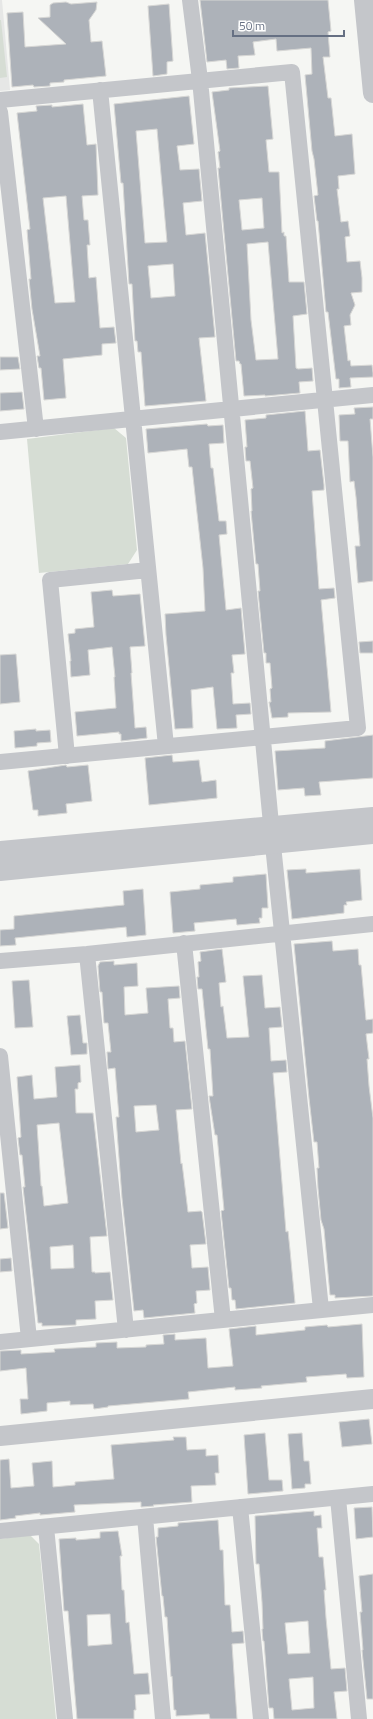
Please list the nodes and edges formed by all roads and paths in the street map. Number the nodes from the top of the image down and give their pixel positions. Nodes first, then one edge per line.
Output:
1 (190, 0) edge
2 (364, 0) edge
3 (200, 80) junction
4 (100, 90) junction
5 (373, 93) edge
6 (0, 100) edge
7 (0, 112) edge
8 (373, 395) edge
9 (326, 400) junction
10 (231, 410) junction
11 (134, 420) junction
12 (36, 429) junction
13 (0, 432) edge
14 (148, 570) junction
15 (263, 736) junction
16 (166, 746) junction
17 (67, 756) junction
18 (0, 762) edge
19 (373, 816) edge
20 (271, 825) junction
21 (373, 834) edge
22 (273, 845) junction
23 (0, 850) edge
24 (0, 872) edge
25 (373, 924) edge
26 (283, 932) junction
27 (184, 943) junction
28 (87, 954) junction
29 (0, 961) edge
30 (0, 1056) edge
31 (373, 1305) edge
32 (321, 1309) junction
33 (223, 1320) junction
34 (126, 1330) junction
35 (28, 1339) junction
36 (0, 1342) edge
37 (373, 1399) edge
38 (0, 1436) edge
39 (373, 1494) edge
40 (338, 1498) junction
41 (240, 1507) junction
42 (145, 1517) junction
43 (46, 1527) junction
44 (0, 1531) edge
45 (65, 1719) edge
46 (163, 1719) edge
47 (261, 1719) edge
48 (359, 1719) edge

1 - 3 street
2 - 5 street
3 - 4 street
3 - 9 street
3 - 10 street
4 - 6 street
4 - 11 street
7 - 12 street
8 - 9 street
9 - 10 street
9 - 15 street
10 - 11 street
10 - 15 street
11 - 12 street
11 - 14 street
12 - 13 street
14 - 16 street
14 - 17 street
15 - 16 street
15 - 20 street
16 - 17 street
17 - 18 street
19 - 20 street
20 - 22 street
20 - 23 street
21 - 22 street
22 - 24 street
22 - 26 street
25 - 26 street
26 - 27 street
26 - 32 street
27 - 28 street
27 - 33 street
28 - 29 street
28 - 34 street
30 - 35 street
31 - 32 street
32 - 33 street
33 - 34 street
34 - 35 street
35 - 36 street
37 - 38 street
39 - 40 street
40 - 41 street
40 - 48 street
41 - 42 street
41 - 47 street
42 - 43 street
42 - 46 street
43 - 44 street
43 - 45 street

